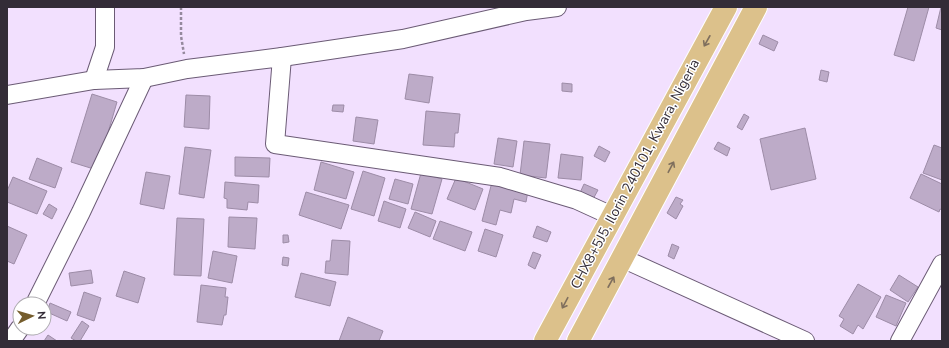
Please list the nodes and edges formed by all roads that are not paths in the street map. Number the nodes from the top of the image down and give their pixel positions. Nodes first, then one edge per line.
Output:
1 (105, 7) edge
2 (557, 7) edge
3 (726, 7) edge
4 (756, 7) edge
5 (282, 57) junction
6 (144, 78) junction
7 (94, 80) junction
8 (7, 95) edge
9 (612, 216) junction
10 (624, 259) junction
11 (942, 264) edge
12 (39, 296) edge
13 (545, 341) edge
14 (578, 341) edge
15 (805, 341) edge
16 (900, 341) edge

1 - 7 street
2 - 5 street
3 -> 9 main road, CHX8+5J5, Ilorin 240101, Kwara, Nigeria
10 -> 4 main road, CHX8+5J5, Ilorin 240101, Kwara, Nigeria
5 - 6 street
5 - 9 street
6 - 7 street
6 - 12 street
7 - 8 street
9 -> 13 main road, CHX8+5J5, Ilorin 240101, Kwara, Nigeria
14 -> 10 main road, CHX8+5J5, Ilorin 240101, Kwara, Nigeria
10 - 15 street
11 - 16 street

